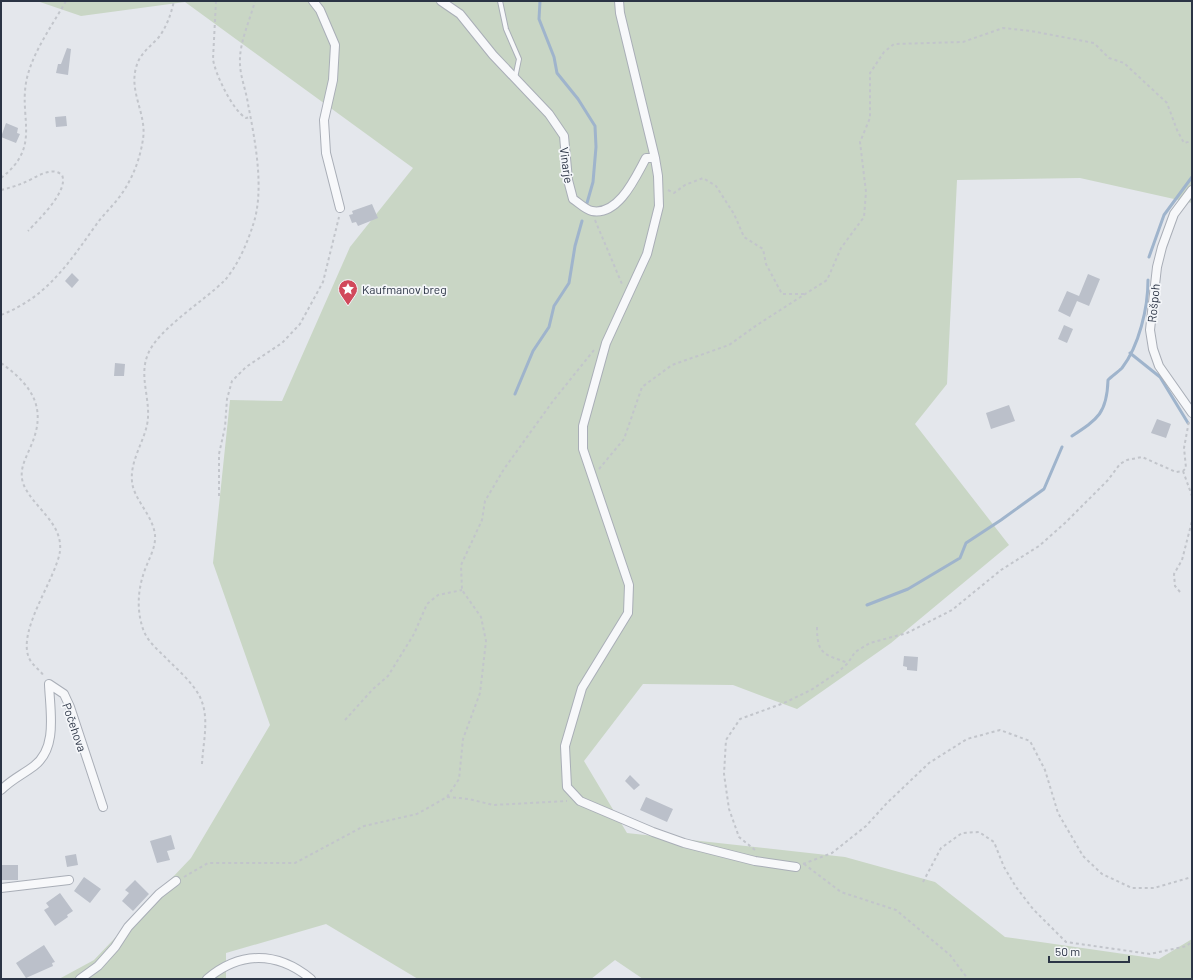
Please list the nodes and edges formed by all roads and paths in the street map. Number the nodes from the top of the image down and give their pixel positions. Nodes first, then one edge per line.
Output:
1 (66, 1) edge
2 (174, 1) edge
3 (216, 1) edge
4 (255, 1) edge
5 (313, 1) edge
6 (441, 1) edge
7 (500, 1) edge
8 (619, 1) edge
9 (515, 78) junction
10 (250, 117) junction
11 (1192, 141) edge
12 (655, 158) junction
13 (658, 176) junction
14 (1, 178) edge
15 (1, 190) edge
16 (1192, 190) edge
17 (340, 208) joint
18 (592, 211) junction
19 (28, 231) dead end
20 (805, 294) junction
21 (627, 297) junction
22 (1, 315) edge
23 (606, 343) junction
24 (1, 363) edge
25 (1192, 414) edge
26 (1183, 472) junction
27 (592, 476) junction
28 (220, 496) dead end
29 (1192, 496) edge
30 (1192, 521) edge
31 (462, 590) junction
32 (1180, 592) dead end
33 (816, 627) dead end
34 (848, 663) junction
35 (49, 684) junction
36 (345, 720) dead end
37 (202, 764) dead end
38 (1, 790) edge
39 (447, 798) junction
40 (580, 801) junction
41 (103, 807) dead end
42 (758, 852) dead end
43 (800, 865) junction
44 (1192, 877) edge
45 (69, 880) dead end
46 (176, 881) joint
47 (923, 882) dead end
48 (1, 888) edge
49 (1192, 941) edge
50 (1187, 946) junction
51 (1183, 949) dead end
52 (80, 979) edge
53 (207, 979) edge
54 (311, 979) edge
55 (968, 979) edge

1 - 14 path
2 - 22 path
3 - 10 path
4 - 10 path
5 - 17 street
6 - 9 street, Vinarje
7 - 9 lane
8 - 12 street
9 - 18 street, Vinarje
10 - 37 path
11 - 20 path
12 - 13 street
12 - 18 street
13 - 20 path
13 - 21 street
15 - 19 path
16 - 25 street, Rošpoh
17 - 28 path
18 - 21 path
20 - 27 path
21 - 23 street
23 - 27 street
23 - 31 path
24 - 35 path
25 - 26 path
26 - 29 path
26 - 34 path
27 - 40 street
30 - 32 path
31 - 36 path
31 - 39 path
33 - 34 path
34 - 42 path
35 - 38 street, Počehova
35 - 41 street, Počehova
39 - 40 path
39 - 46 path
40 - 43 street
43 - 44 path
43 - 55 path
45 - 48 street
46 - 52 street
47 - 50 path
49 - 50 path
50 - 51 path
53 - 54 street

